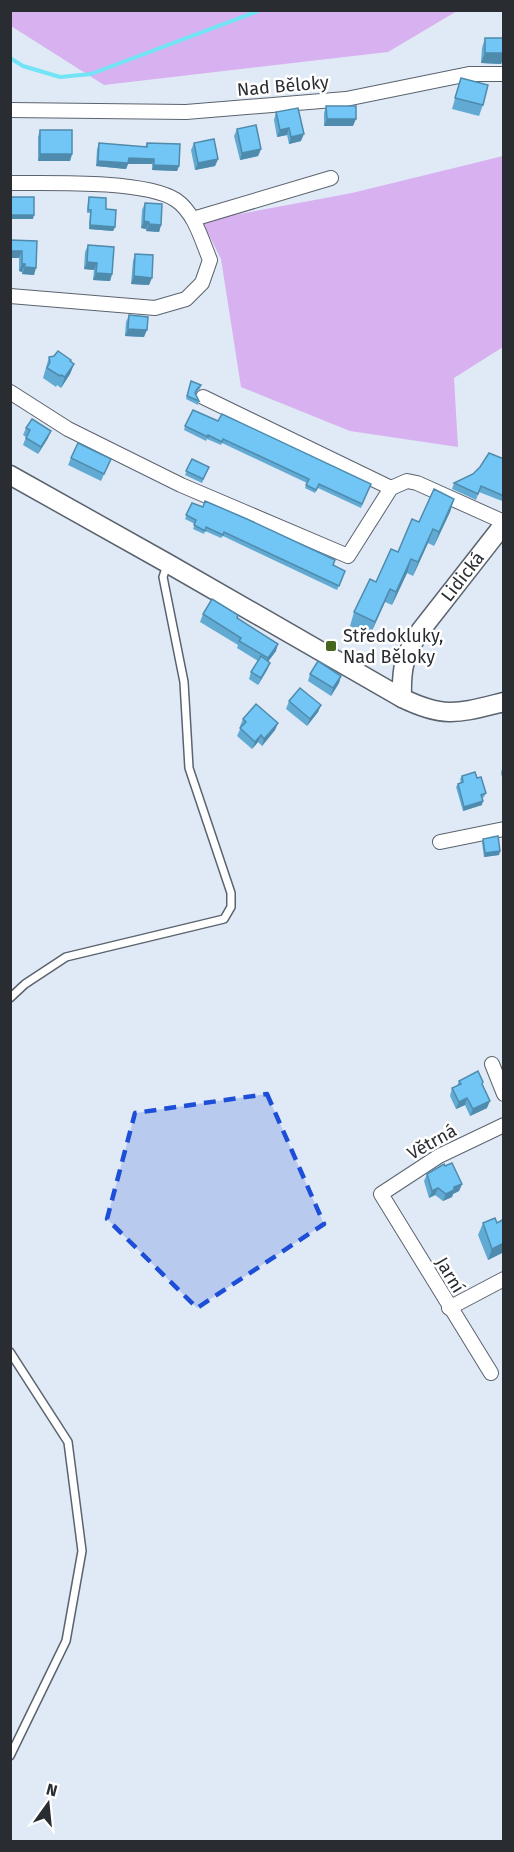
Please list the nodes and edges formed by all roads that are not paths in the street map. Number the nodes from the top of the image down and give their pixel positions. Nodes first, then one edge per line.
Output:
1 (504, 74) edge
2 (10, 110) edge
3 (331, 178) dead end
4 (10, 183) edge
5 (193, 219) junction
6 (10, 296) edge
7 (10, 392) edge
8 (203, 397) dead end
9 (10, 475) edge
10 (391, 488) junction
11 (504, 523) edge
12 (167, 563) junction
13 (402, 698) junction
14 (504, 702) edge
15 (504, 829) edge
16 (441, 842) dead end
17 (10, 998) edge
18 (492, 1064) dead end
19 (504, 1094) edge
20 (504, 1125) edge
21 (381, 1194) joint
22 (504, 1280) edge
23 (449, 1308) junction
24 (10, 1352) edge
25 (491, 1373) dead end
26 (10, 1756) edge

1 - 2 street, Nad Běloky
3 - 5 street
4 - 5 street
5 - 6 street
7 - 10 street
8 - 10 street
9 - 12 street
10 - 11 street, Lidická
11 - 13 street, Lidická
12 - 13 street
12 - 17 lane
13 - 14 street
15 - 16 street
18 - 19 street
20 - 21 street, Větrná
21 - 23 street, Jarní
22 - 23 street
23 - 25 street, Jarní
24 - 26 lane

